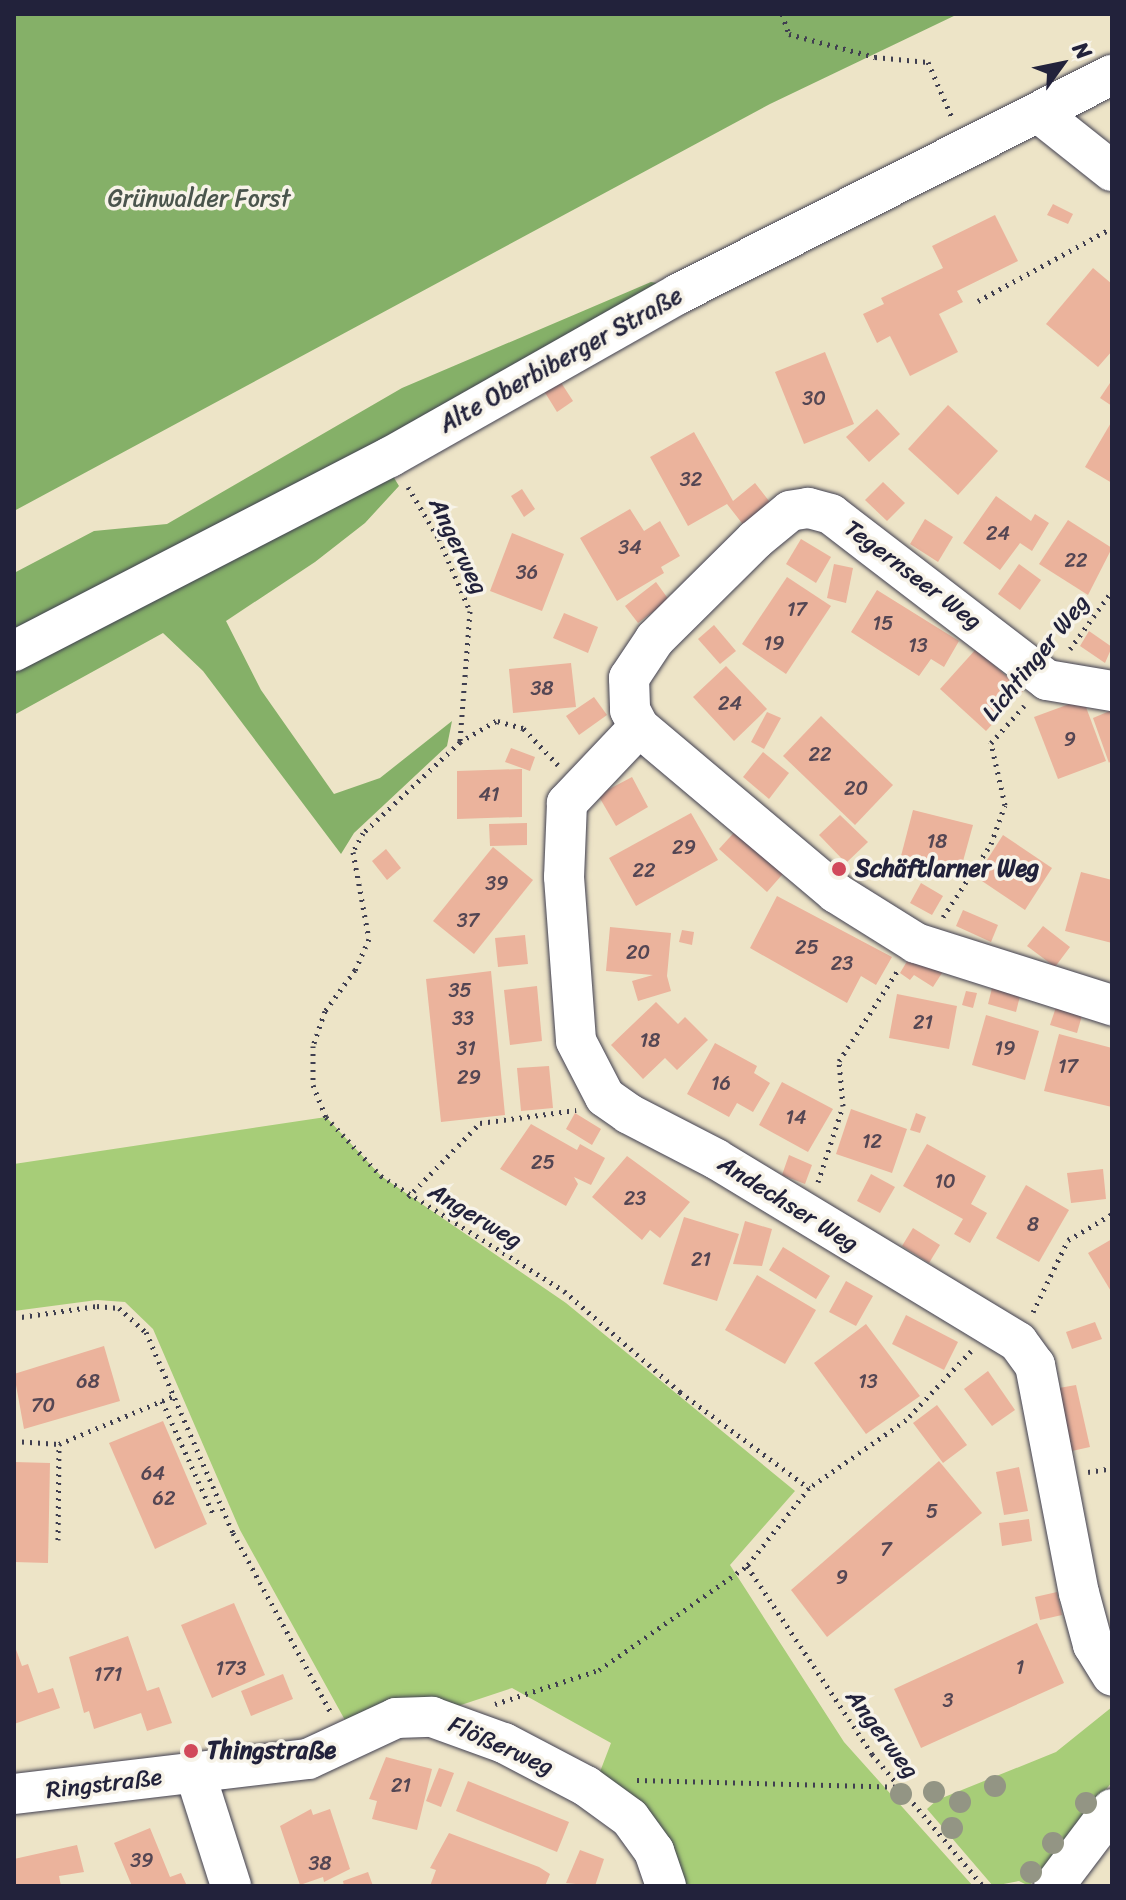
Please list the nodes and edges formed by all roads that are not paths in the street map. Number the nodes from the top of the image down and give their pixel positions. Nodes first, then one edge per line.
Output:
1 (1112, 75) edge
2 (1039, 113) junction
3 (1112, 171) edge
4 (14, 651) edge
5 (1112, 691) edge
6 (639, 727) junction
7 (1112, 1005) edge
8 (1112, 1676) edge
9 (195, 1773) junction
10 (14, 1794) edge
11 (1112, 1809) edge
12 (231, 1886) edge
13 (666, 1886) edge
14 (1054, 1886) edge

1 - 2 street, Alte Oberbiberger Straße
2 - 3 street
2 - 4 street, Alte Oberbiberger Straße
5 - 6 street, Tegernseer Weg
6 - 7 street
6 - 8 street, Andechser Weg
9 - 10 street, Ringstraße
9 - 12 street
9 - 13 street, Flößerweg
11 - 14 street

